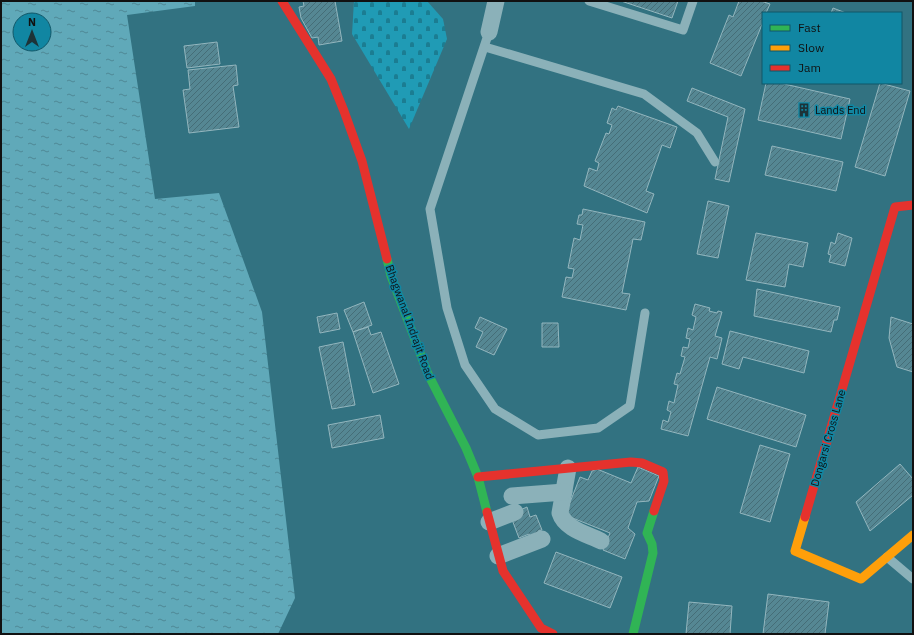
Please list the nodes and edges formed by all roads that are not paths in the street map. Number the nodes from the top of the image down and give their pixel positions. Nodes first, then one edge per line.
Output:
1 (282, 1) edge
2 (496, 1) edge
3 (588, 1) edge
4 (693, 1) edge
5 (487, 40) junction
6 (715, 162) dead end
7 (913, 205) edge
8 (645, 313) dead end
9 (568, 468) junction
10 (478, 478) junction
11 (564, 492) junction
12 (490, 522) junction
13 (913, 535) edge
14 (542, 539) dead end
15 (601, 541) dead end
16 (498, 556) junction
17 (887, 557) junction
18 (913, 579) edge
19 (553, 634) edge
20 (633, 634) edge

1 - 10 street, Bhagwanal Indrajit Road
2 - 5 street
3 - 4 lane
5 - 6 lane
5 - 8 lane
7 - 17 street, Dongarsi Cross Lane
9 - 10 street
9 - 11 street
9 - 20 street
10 - 12 street, Bhagwanal Indrajit Road
11 - 12 street
11 - 15 street
12 - 16 street, Bhagwanal Indrajit Road
13 - 17 street, Dongarsi Cross Lane
14 - 16 street
16 - 19 street, Bhagwanal Indrajit Road
17 - 18 lane

